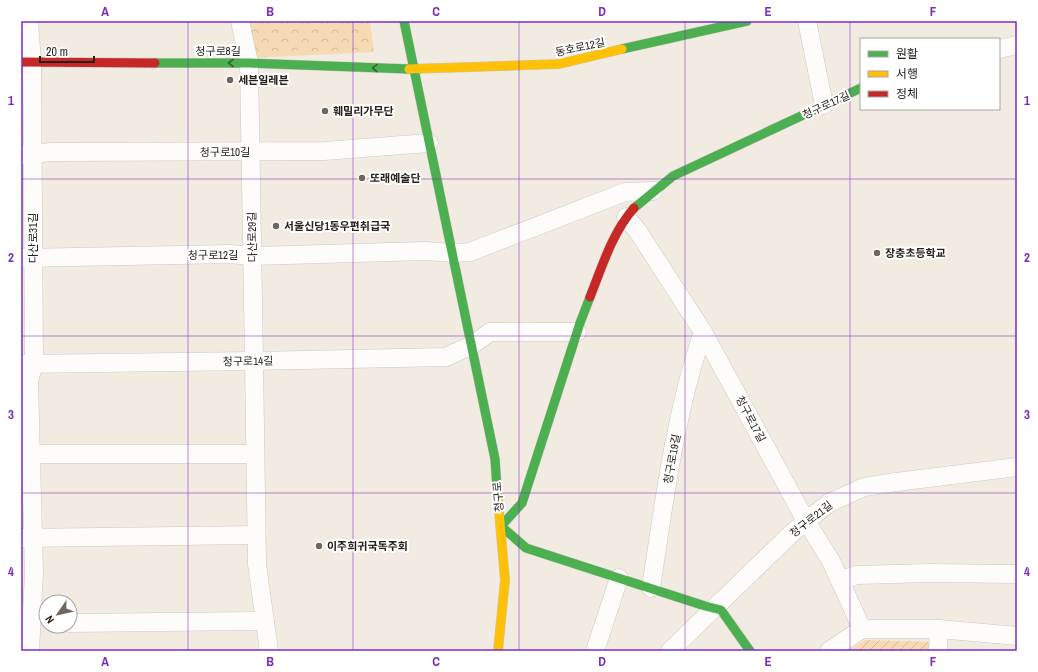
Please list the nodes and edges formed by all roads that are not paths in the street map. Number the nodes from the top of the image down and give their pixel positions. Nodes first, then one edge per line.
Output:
1 (29, 21) edge
2 (240, 21) edge
3 (404, 21) edge
4 (747, 21) edge
5 (806, 21) edge
6 (1017, 45) edge
7 (1000, 49) edge
8 (26, 62) edge
9 (248, 63) junction
10 (414, 69) junction
11 (860, 88) edge
12 (824, 105) junction
13 (429, 143) junction
14 (250, 152) junction
15 (27, 155) edge
16 (653, 191) junction
17 (626, 217) junction
18 (453, 253) junction
19 (252, 256) junction
20 (27, 258) edge
21 (577, 332) junction
22 (703, 332) junction
23 (472, 345) junction
24 (254, 361) junction
25 (28, 364) edge
26 (26, 454) edge
27 (255, 454) junction
28 (1017, 467) edge
29 (806, 521) junction
30 (501, 526) junction
31 (256, 535) junction
32 (27, 538) edge
33 (1017, 574) edge
34 (620, 578) junction
35 (840, 580) junction
36 (651, 588) junction
37 (714, 608) junction
38 (265, 621) junction
39 (78, 623) edge
40 (33, 624) edge
41 (862, 629) junction
42 (939, 629) junction
43 (1017, 636) edge
44 (30, 651) edge
45 (269, 651) edge
46 (498, 651) edge
47 (595, 651) edge
48 (670, 651) edge
49 (750, 651) edge
50 (829, 651) edge
51 (938, 651) edge

1 - 8 street, 다산로31길
2 - 9 street, 다산로29길
3 - 10 street, 청구로
4 - 10 street, 동호로12길
5 - 12 street
6 - 7 street
9 -> 8 street, 청구로8길
8 - 15 street, 다산로31길
10 -> 9 street, 청구로8길
9 - 14 street, 다산로29길
10 - 13 street, 청구로
11 - 12 street, 청구로17길
12 - 16 street, 청구로17길
13 - 14 street, 청구로10길
13 - 18 street, 청구로
14 - 15 street, 청구로10길
14 - 19 street, 다산로29길
15 - 20 street, 다산로31길
16 - 17 street, 청구로17길
16 - 18 street
17 - 21 street, 청구로17길
17 - 22 street, 청구로17길
18 - 19 street, 청구로12길
18 - 23 street, 청구로
19 - 20 street, 청구로12길
19 - 24 street, 다산로29길
20 - 25 street, 다산로31길
21 - 23 street
21 - 30 street, 청구로17길
22 - 29 street, 청구로17길
22 - 36 street, 청구로19길
23 - 24 street, 청구로14길
23 - 30 street, 청구로
24 - 25 street, 청구로14길
24 - 27 street, 다산로29길
25 - 26 street, 다산로31길
26 - 27 street
26 - 32 street, 다산로31길
27 - 31 street, 다산로29길
28 - 29 street, 청구로21길
29 - 35 street, 청구로17길
29 - 37 street, 청구로21길
30 - 34 street
30 - 46 street, 청구로
31 - 32 street
31 - 38 street, 다산로29길
32 - 40 street, 다산로31길
33 - 35 street
34 - 36 street
34 - 47 street
35 - 41 street, 청구로17길
36 - 37 street
37 - 48 street, 청구로21길
37 - 49 street
38 - 39 street
38 - 45 street, 다산로29길
40 - 44 street, 다산로31길
41 - 42 street
41 - 50 street
42 - 43 street
42 - 51 street

